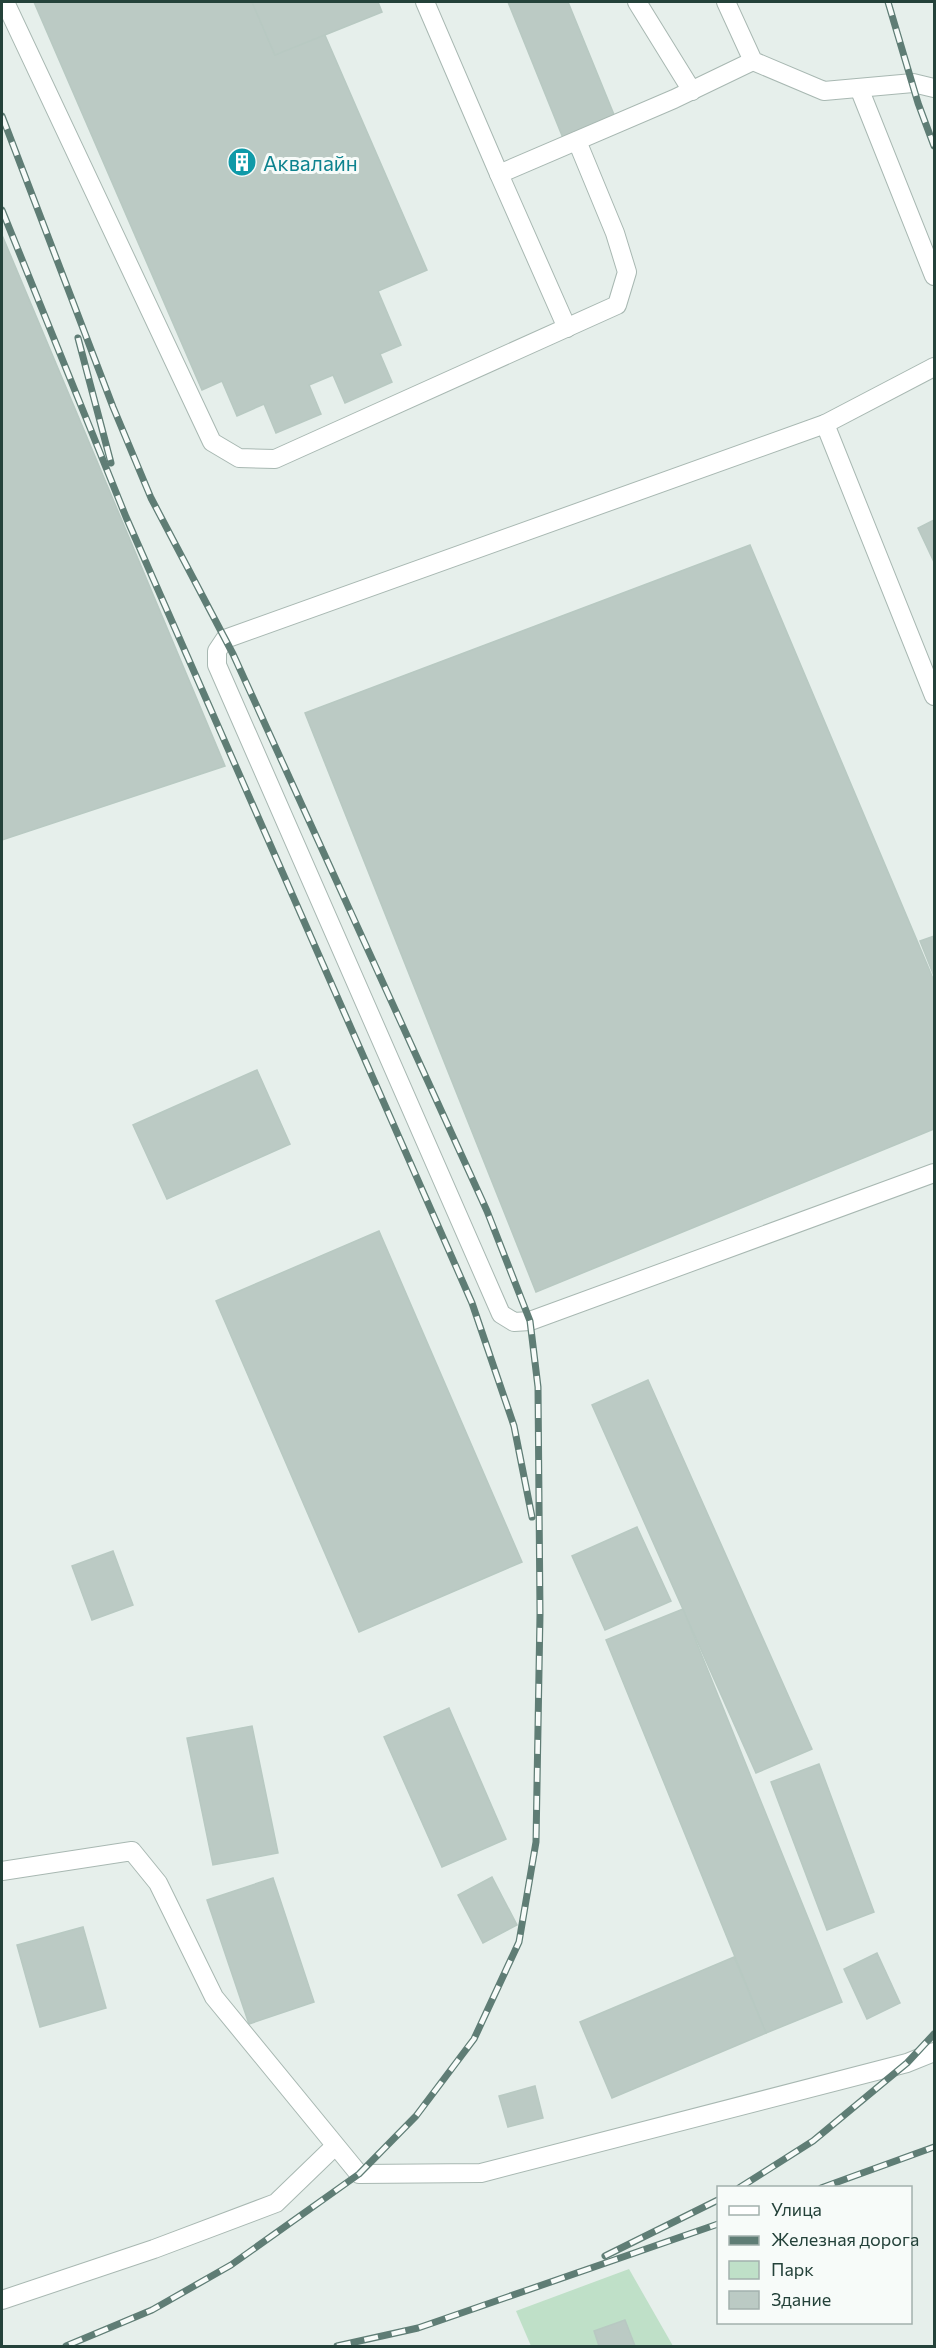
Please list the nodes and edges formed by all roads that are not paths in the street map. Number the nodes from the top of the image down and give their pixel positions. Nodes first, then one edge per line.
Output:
1 (5, 2) edge
2 (425, 2) edge
3 (636, 2) edge
4 (726, 2) edge
5 (753, 61) junction
6 (859, 88) junction
7 (934, 88) edge
8 (692, 91) junction
9 (577, 141) junction
10 (499, 174) junction
11 (934, 276) edge
12 (567, 327) junction
13 (934, 367) edge
14 (825, 424) junction
15 (934, 696) edge
16 (934, 1173) edge
17 (2, 1871) edge
18 (934, 2052) edge
19 (335, 2146) junction
20 (2, 2300) edge

1 - 12 street
2 - 10 street
3 - 8 street
4 - 5 street
5 - 6 street
5 - 8 street
6 - 7 street
6 - 11 street
8 - 9 street
9 - 10 street
9 - 12 street
10 - 12 street
13 - 14 street
14 - 15 street
14 - 16 street
17 - 19 street
18 - 19 street
19 - 20 street

